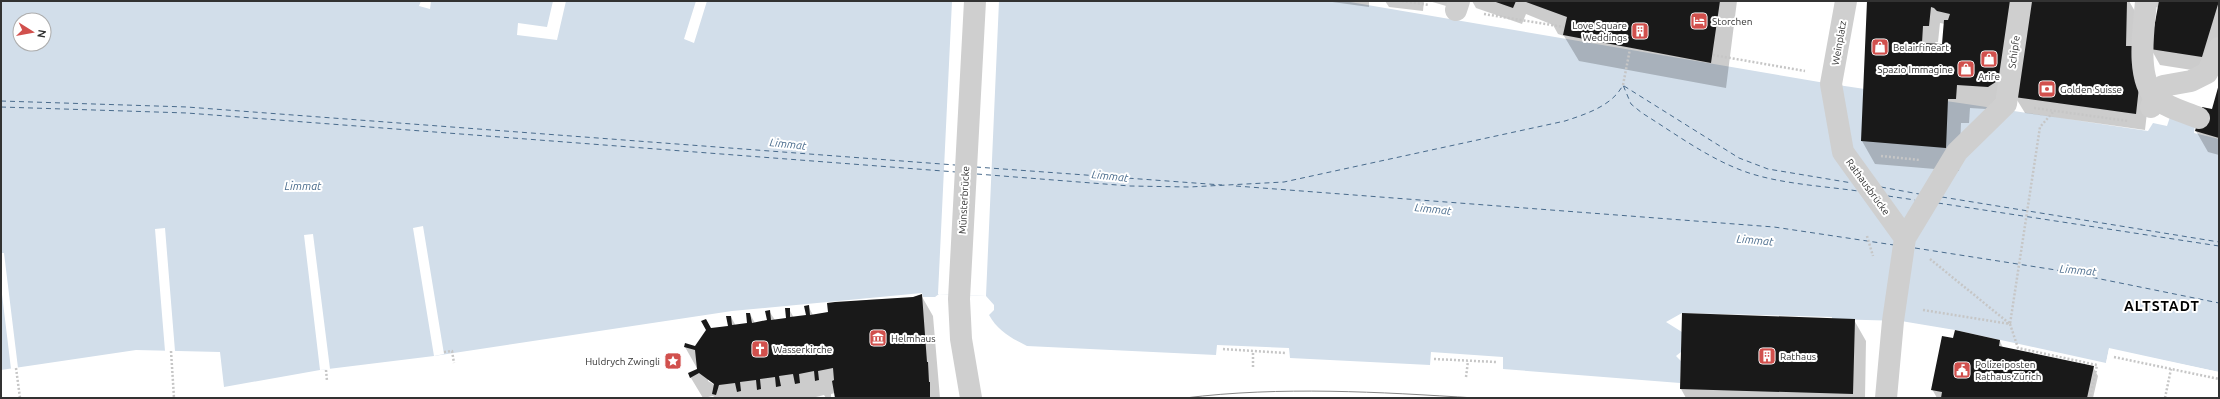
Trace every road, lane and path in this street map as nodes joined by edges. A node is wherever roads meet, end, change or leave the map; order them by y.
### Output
1 (974, 1) edge
2 (1846, 1) edge
3 (2021, 1) edge
4 (2146, 1) edge
5 (2219, 48) edge
6 (1630, 49) dead end
7 (1713, 55) dead end
8 (1832, 80) junction
9 (1623, 85) dead end
10 (2154, 102) junction
11 (2199, 118) dead end
12 (1843, 152) junction
13 (1950, 163) junction
14 (1906, 238) junction
15 (1893, 321) junction
16 (2010, 324) junction
17 (1223, 349) dead end
18 (171, 351) dead end
19 (1253, 351) junction
20 (444, 352) dead end
21 (1285, 353) dead end
22 (2114, 357) dead end
23 (1434, 359) dead end
24 (1468, 361) junction
25 (1496, 362) dead end
26 (454, 363) dead end
27 (1253, 367) dead end
28 (16, 368) dead end
29 (2171, 369) junction
30 (326, 370) dead end
31 (1466, 377) dead end
32 (2219, 379) edge
33 (327, 381) dead end
34 (20, 398) edge
35 (174, 398) edge
36 (971, 398) edge
37 (1886, 398) edge
38 (2090, 398) edge
39 (2166, 398) edge

1 - 36 street, Münsterbrücke
2 - 8 street, Weinplatz
3 - 13 street, Schipfe
4 - 10 street
5 - 10 street
6 - 9 path
7 - 8 path
8 - 12 street, Rathausbrücke
10 - 11 street
10 - 16 path
12 - 13 path
12 - 14 street, Rathausbrücke
13 - 14 street
14 - 15 street
14 - 16 path
15 - 16 path
15 - 37 street
16 - 38 path
17 - 19 path
18 - 35 path
19 - 21 path
19 - 27 path
20 - 26 path
22 - 29 path
23 - 24 path
24 - 25 path
24 - 31 path
28 - 34 path
29 - 32 path
29 - 39 path
30 - 33 path

